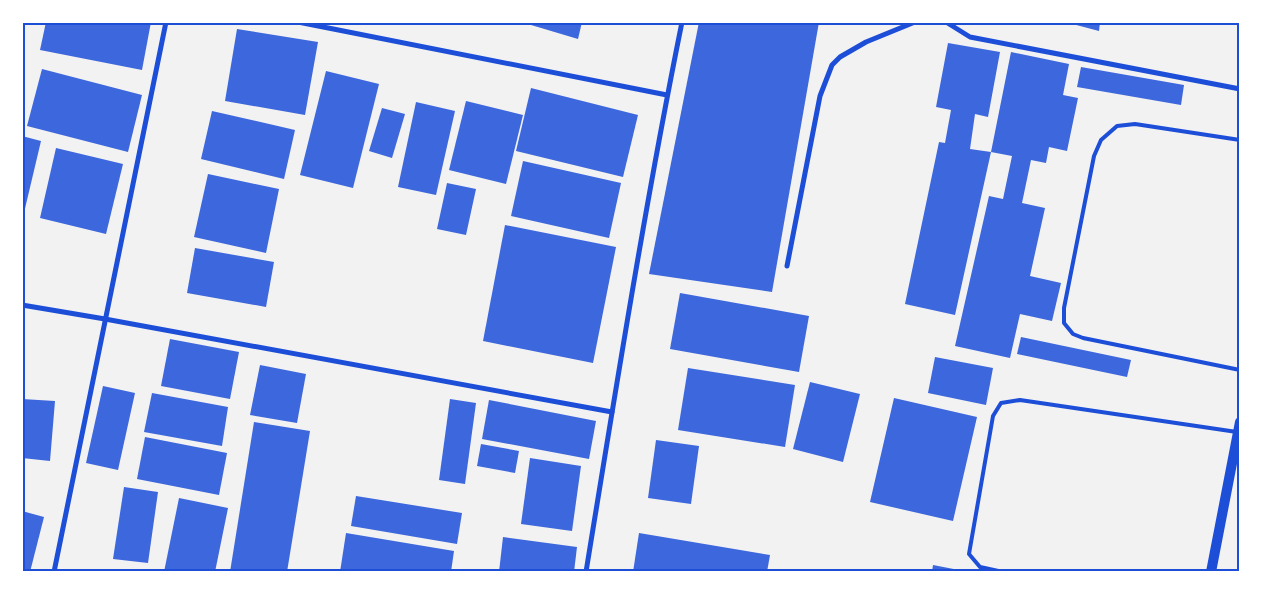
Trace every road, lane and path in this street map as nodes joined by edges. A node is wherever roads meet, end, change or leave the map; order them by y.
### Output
1 (166, 22) edge
2 (298, 22) edge
3 (682, 22) edge
4 (915, 22) edge
5 (946, 22) edge
6 (1240, 89) edge
7 (667, 95) junction
8 (1240, 140) edge
9 (787, 266) dead end
10 (22, 305) edge
11 (105, 319) junction
12 (1240, 370) edge
13 (612, 412) junction
14 (1240, 422) edge
15 (1237, 432) junction
16 (54, 572) edge
17 (586, 572) edge
18 (1003, 572) edge
19 (1211, 572) edge

1 - 11 street
2 - 7 street
3 - 7 street
4 - 9 street
5 - 6 street
7 - 13 street
8 - 12 lane
10 - 11 street
11 - 13 street
11 - 16 street
13 - 17 street
14 - 15 main road
15 - 18 lane
15 - 19 main road

